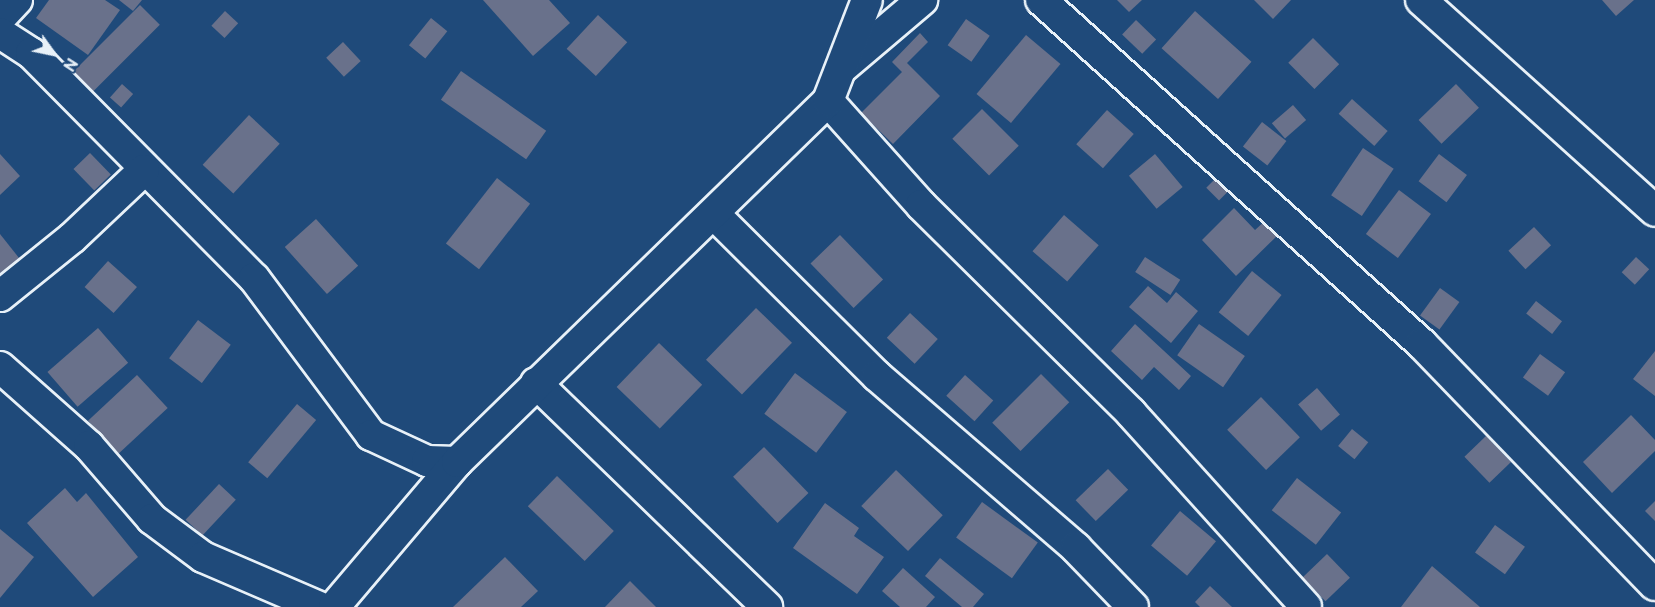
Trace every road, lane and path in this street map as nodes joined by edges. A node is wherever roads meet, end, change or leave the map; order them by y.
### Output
1 (17, 0) edge
2 (867, 0) edge
3 (922, 0) edge
4 (1041, 0) edge
5 (1421, 0) edge
6 (0, 18) edge
7 (0, 33) edge
8 (843, 68) junction
9 (828, 101) junction
10 (144, 170) junction
11 (1655, 212) edge
12 (714, 214) junction
13 (0, 296) edge
14 (0, 367) edge
15 (536, 383) junction
16 (457, 462) junction
17 (362, 579) junction
18 (1655, 585) edge
19 (319, 607) edge
20 (334, 607) edge
21 (370, 607) edge
22 (767, 607) edge
23 (1133, 607) edge
24 (1306, 607) edge

1 - 6 street
2 - 8 street
3 - 8 street
4 - 18 street
5 - 11 street
7 - 10 street
8 - 9 street
9 - 12 street
9 - 24 street
10 - 13 street
10 - 16 street
12 - 15 street
12 - 23 street
14 - 19 street
15 - 16 street
15 - 22 street
16 - 17 street
17 - 20 street
17 - 21 street

